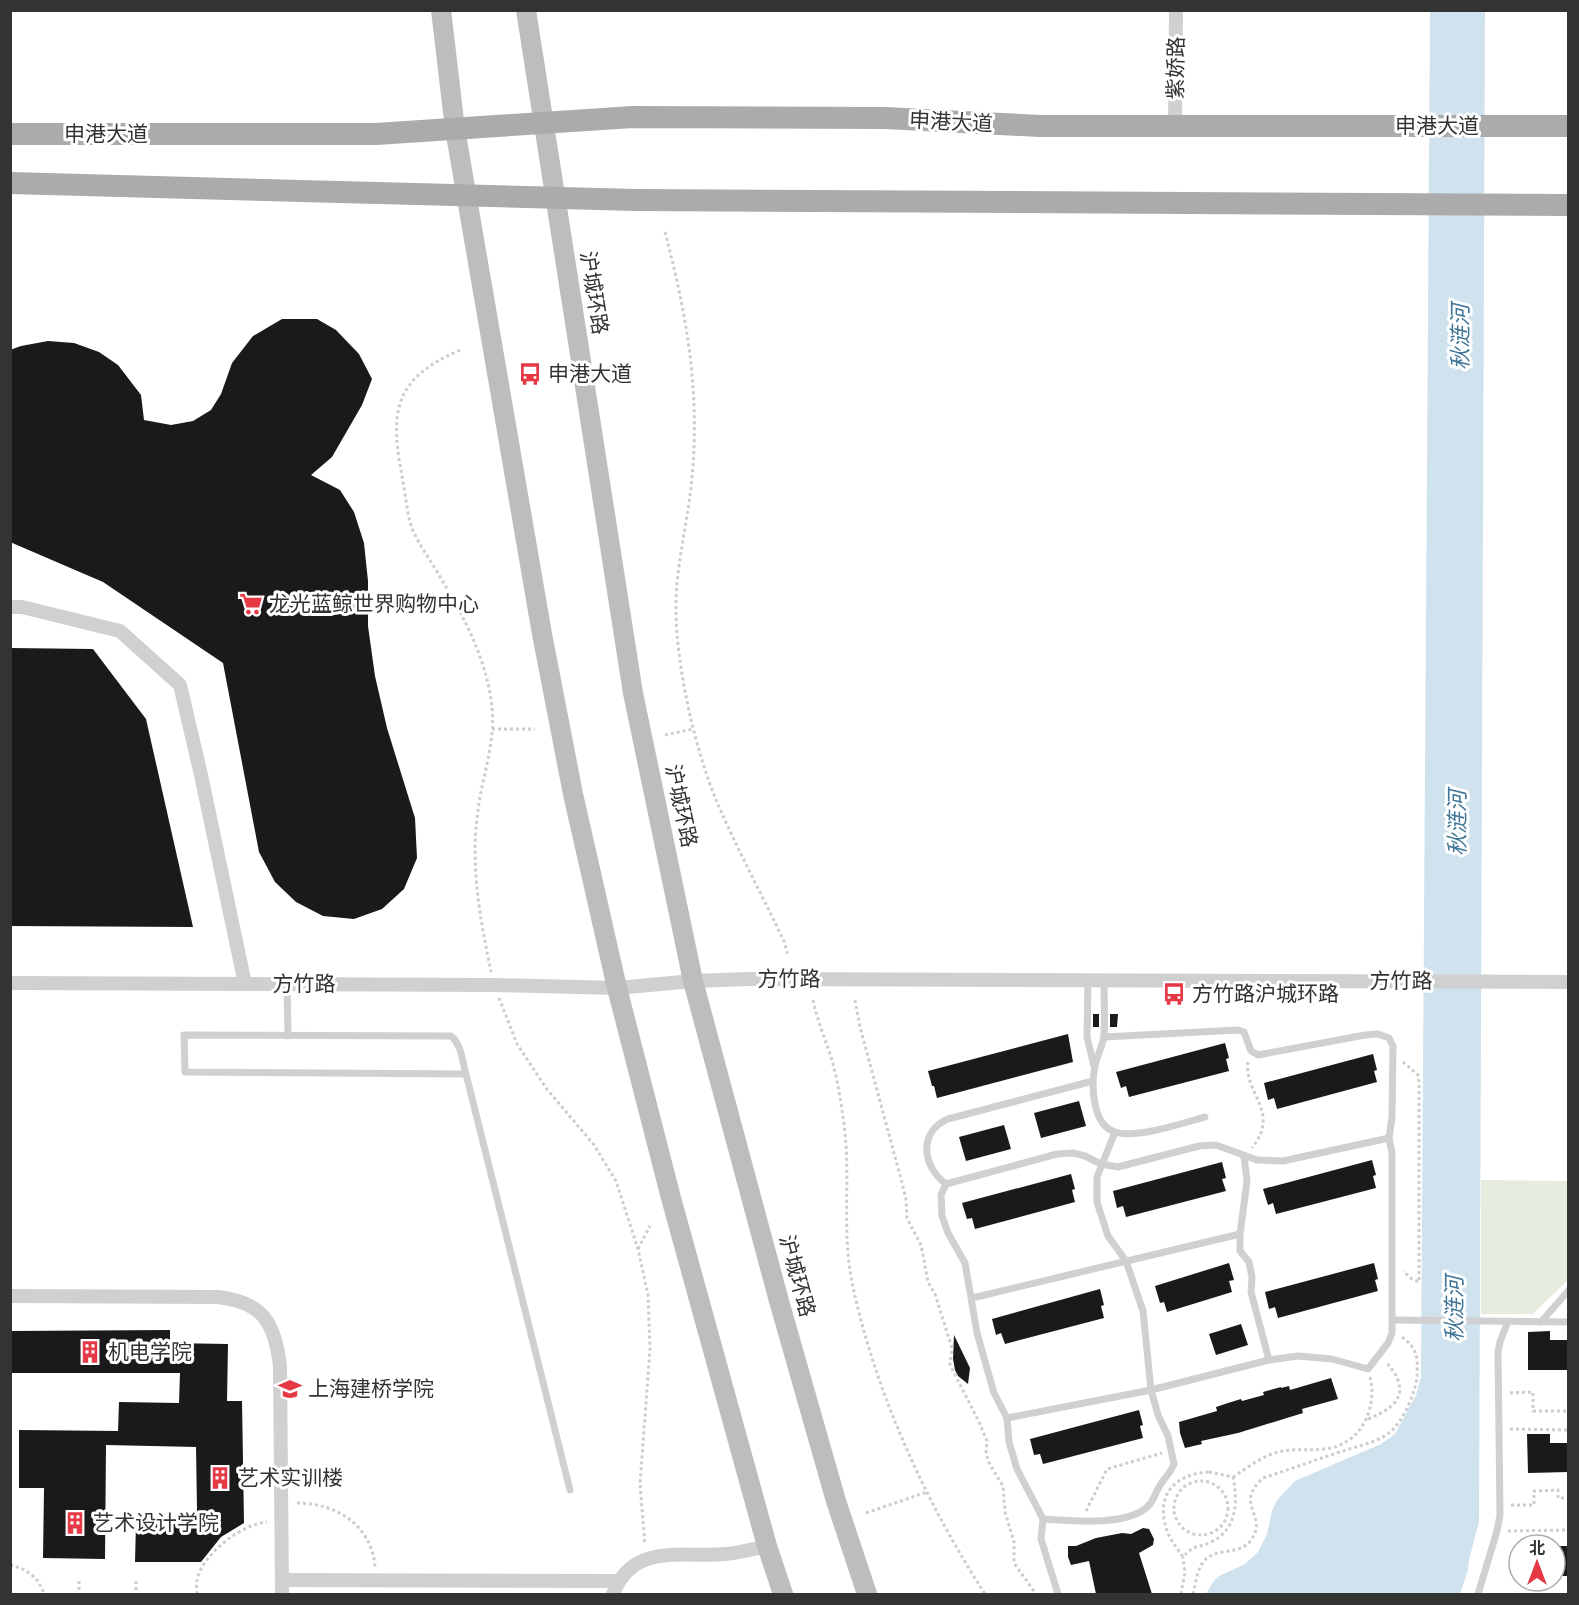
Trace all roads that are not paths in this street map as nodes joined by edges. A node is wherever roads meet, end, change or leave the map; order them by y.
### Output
1 (441, 10) edge
2 (526, 10) edge
3 (1176, 10) edge
4 (543, 123) junction
5 (1175, 126) junction
6 (1569, 126) edge
7 (454, 129) junction
8 (10, 134) edge
9 (10, 183) edge
10 (466, 195) junction
11 (554, 198) junction
12 (1569, 205) edge
13 (10, 607) edge
14 (1088, 980) junction
15 (1104, 980) junction
16 (693, 981) junction
17 (1569, 982) edge
18 (10, 983) edge
19 (244, 984) junction
20 (287, 984) junction
21 (617, 988) junction
22 (288, 1036) junction
23 (1104, 1037) junction
24 (1094, 1068) junction
25 (465, 1074) junction
26 (1094, 1081) junction
27 (1205, 1117) dead end
28 (1114, 1132) junction
29 (1389, 1138) junction
30 (1244, 1156) junction
31 (1101, 1164) junction
32 (946, 1184) junction
33 (1240, 1234) junction
34 (1126, 1261) junction
35 (1569, 1291) edge
36 (10, 1296) edge
37 (972, 1298) junction
38 (1394, 1320) junction
39 (1508, 1321) junction
40 (1541, 1322) junction
41 (1569, 1322) edge
42 (1269, 1360) junction
43 (1151, 1390) junction
44 (1007, 1418) junction
45 (570, 1490) dead end
46 (1043, 1520) junction
47 (767, 1546) junction
48 (282, 1580) junction
49 (616, 1588) edge
50 (282, 1594) edge
51 (783, 1594) edge
52 (867, 1594) edge
53 (1058, 1594) edge
54 (1478, 1594) edge

1 - 7 main road
2 - 4 main road, 沪城环路
3 - 5 street, 紫娇路
4 - 5 main road, 申港大道
4 - 7 main road, 申港大道
4 - 11 main road, 沪城环路
5 - 6 main road, 申港大道
7 - 8 main road, 申港大道
7 - 10 main road
9 - 10 main road
10 - 11 main road
10 - 21 main road
11 - 12 main road
11 - 16 main road, 沪城环路
13 - 19 street
14 - 15 street, 方竹路
14 - 16 street, 方竹路
14 - 24 lane
15 - 17 street, 方竹路
15 - 23 lane
16 - 21 street, 方竹路
16 - 52 main road, 沪城环路
18 - 19 street, 方竹路
19 - 20 street, 方竹路
20 - 21 street, 方竹路
20 - 22 lane
21 - 47 main road
22 - 25 lane
22 - 25 lane
23 - 24 lane
23 - 29 lane
24 - 26 lane
25 - 45 lane
26 - 28 lane
26 - 32 lane
27 - 28 lane
28 - 31 lane
29 - 30 lane
29 - 38 lane
30 - 31 lane
30 - 33 lane
31 - 32 lane
31 - 34 lane
32 - 37 lane
33 - 34 lane
33 - 42 lane
34 - 37 lane
34 - 43 lane
35 - 40 lane
36 - 48 street
37 - 44 lane
38 - 39 lane
38 - 42 lane
39 - 40 lane
39 - 54 lane
40 - 41 lane
42 - 43 lane
43 - 44 lane
43 - 46 lane
44 - 46 lane
46 - 53 lane
47 - 49 street
47 - 51 main road
48 - 49 street
48 - 50 street

